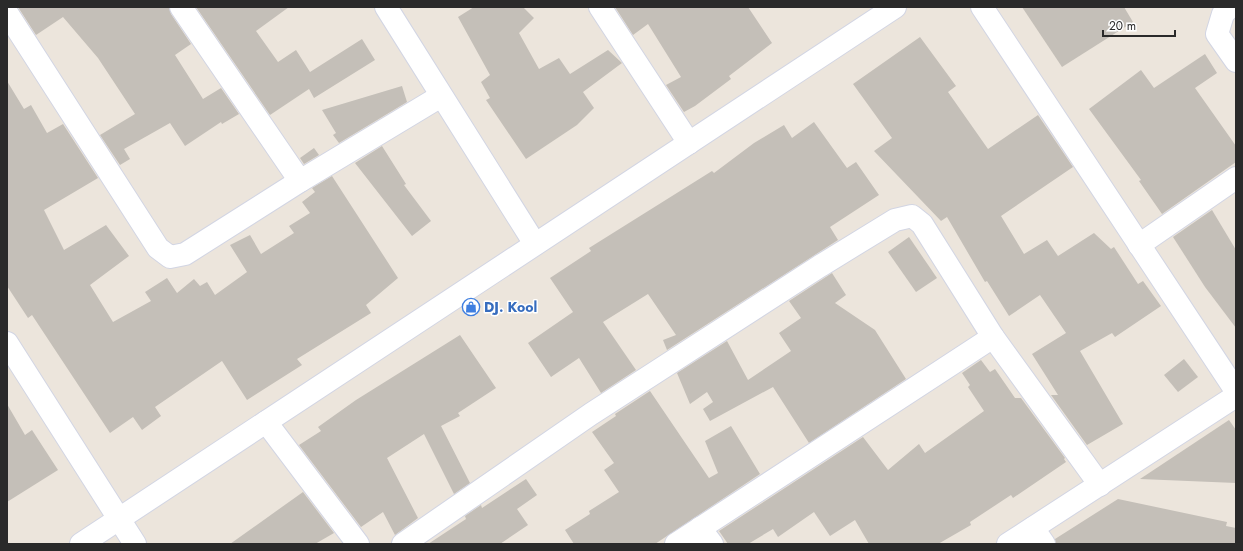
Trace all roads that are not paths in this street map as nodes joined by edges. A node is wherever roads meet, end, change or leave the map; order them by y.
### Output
1 (181, 7) edge
2 (386, 7) edge
3 (600, 7) edge
4 (895, 7) edge
5 (982, 7) edge
6 (1230, 7) edge
7 (7, 13) edge
8 (1236, 61) edge
9 (441, 96) junction
10 (689, 143) junction
11 (1236, 178) edge
12 (300, 181) junction
13 (535, 244) junction
14 (1140, 245) junction
15 (993, 337) junction
16 (7, 343) edge
17 (1236, 391) edge
18 (1236, 396) edge
19 (266, 422) junction
20 (1100, 485) junction
21 (119, 519) junction
22 (706, 536) edge
23 (1038, 536) edge
24 (81, 544) edge
25 (135, 544) edge
26 (358, 544) edge
27 (403, 544) edge
28 (676, 544) edge
29 (1008, 544) edge

1 - 12 street
2 - 9 street
3 - 10 street
4 - 10 street
5 - 14 street
6 - 8 street
7 - 12 street
9 - 12 street
9 - 13 street
10 - 13 street
11 - 14 street
13 - 19 street
14 - 17 street
15 - 20 street
15 - 22 street
15 - 27 street
16 - 21 street
18 - 20 street
19 - 21 street
19 - 26 street
20 - 23 street
21 - 24 street
21 - 25 street
22 - 28 street
23 - 29 street

